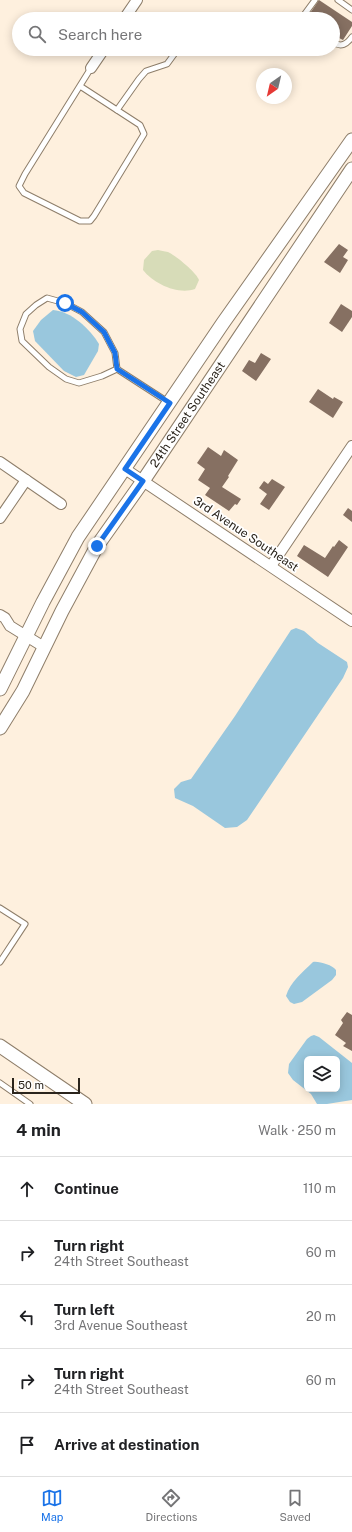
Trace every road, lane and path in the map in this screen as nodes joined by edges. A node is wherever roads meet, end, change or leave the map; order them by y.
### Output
1 (137, 0) edge
2 (315, 0) edge
3 (338, 0) edge
4 (352, 10) edge
5 (129, 12) edge
6 (306, 12) edge
7 (352, 37) edge
8 (340, 45) edge
9 (99, 56) edge
10 (173, 56) edge
11 (91, 68) joint
12 (80, 86) junction
13 (117, 110) junction
14 (352, 140) edge
15 (352, 170) edge
16 (117, 369) junction
17 (170, 403) junction
18 (352, 446) edge
19 (0, 462) edge
20 (125, 469) junction
21 (26, 480) junction
22 (143, 481) junction
23 (62, 504) dead end
24 (0, 518) edge
25 (271, 566) junction
26 (0, 614) edge
27 (352, 621) edge
28 (5, 627) edge
29 (26, 636) junction
30 (44, 647) junction
31 (0, 689) edge
32 (0, 728) edge
33 (0, 908) edge
34 (0, 962) edge
35 (0, 1046) edge
36 (0, 1083) edge
37 (30, 1104) edge
38 (86, 1104) edge

1 - 5 street
2 - 6 lane
3 - 4 lane
7 - 8 lane
9 - 11 street
10 - 13 lane
11 - 12 lane
12 - 13 lane
12 - 13 lane
14 - 17 street, 24th Street Southeast
15 - 22 street, 24th Street Southeast
16 - 16 lane
16 - 17 lane
17 - 20 street, 24th Street Southeast
18 - 25 street
19 - 21 street
20 - 22 street, 3rd Avenue Southeast
20 - 29 street, 24th Street Southeast
21 - 23 street
21 - 24 street
22 - 25 street, 3rd Avenue Southeast
22 - 30 street, 24th Street Southeast
25 - 27 street, 3rd Avenue Southeast
26 - 28 street
28 - 29 street
29 - 30 street
29 - 31 street, 24th Street Southeast
30 - 32 street, 24th Street Southeast
33 - 34 lane
35 - 38 street
36 - 37 lane

